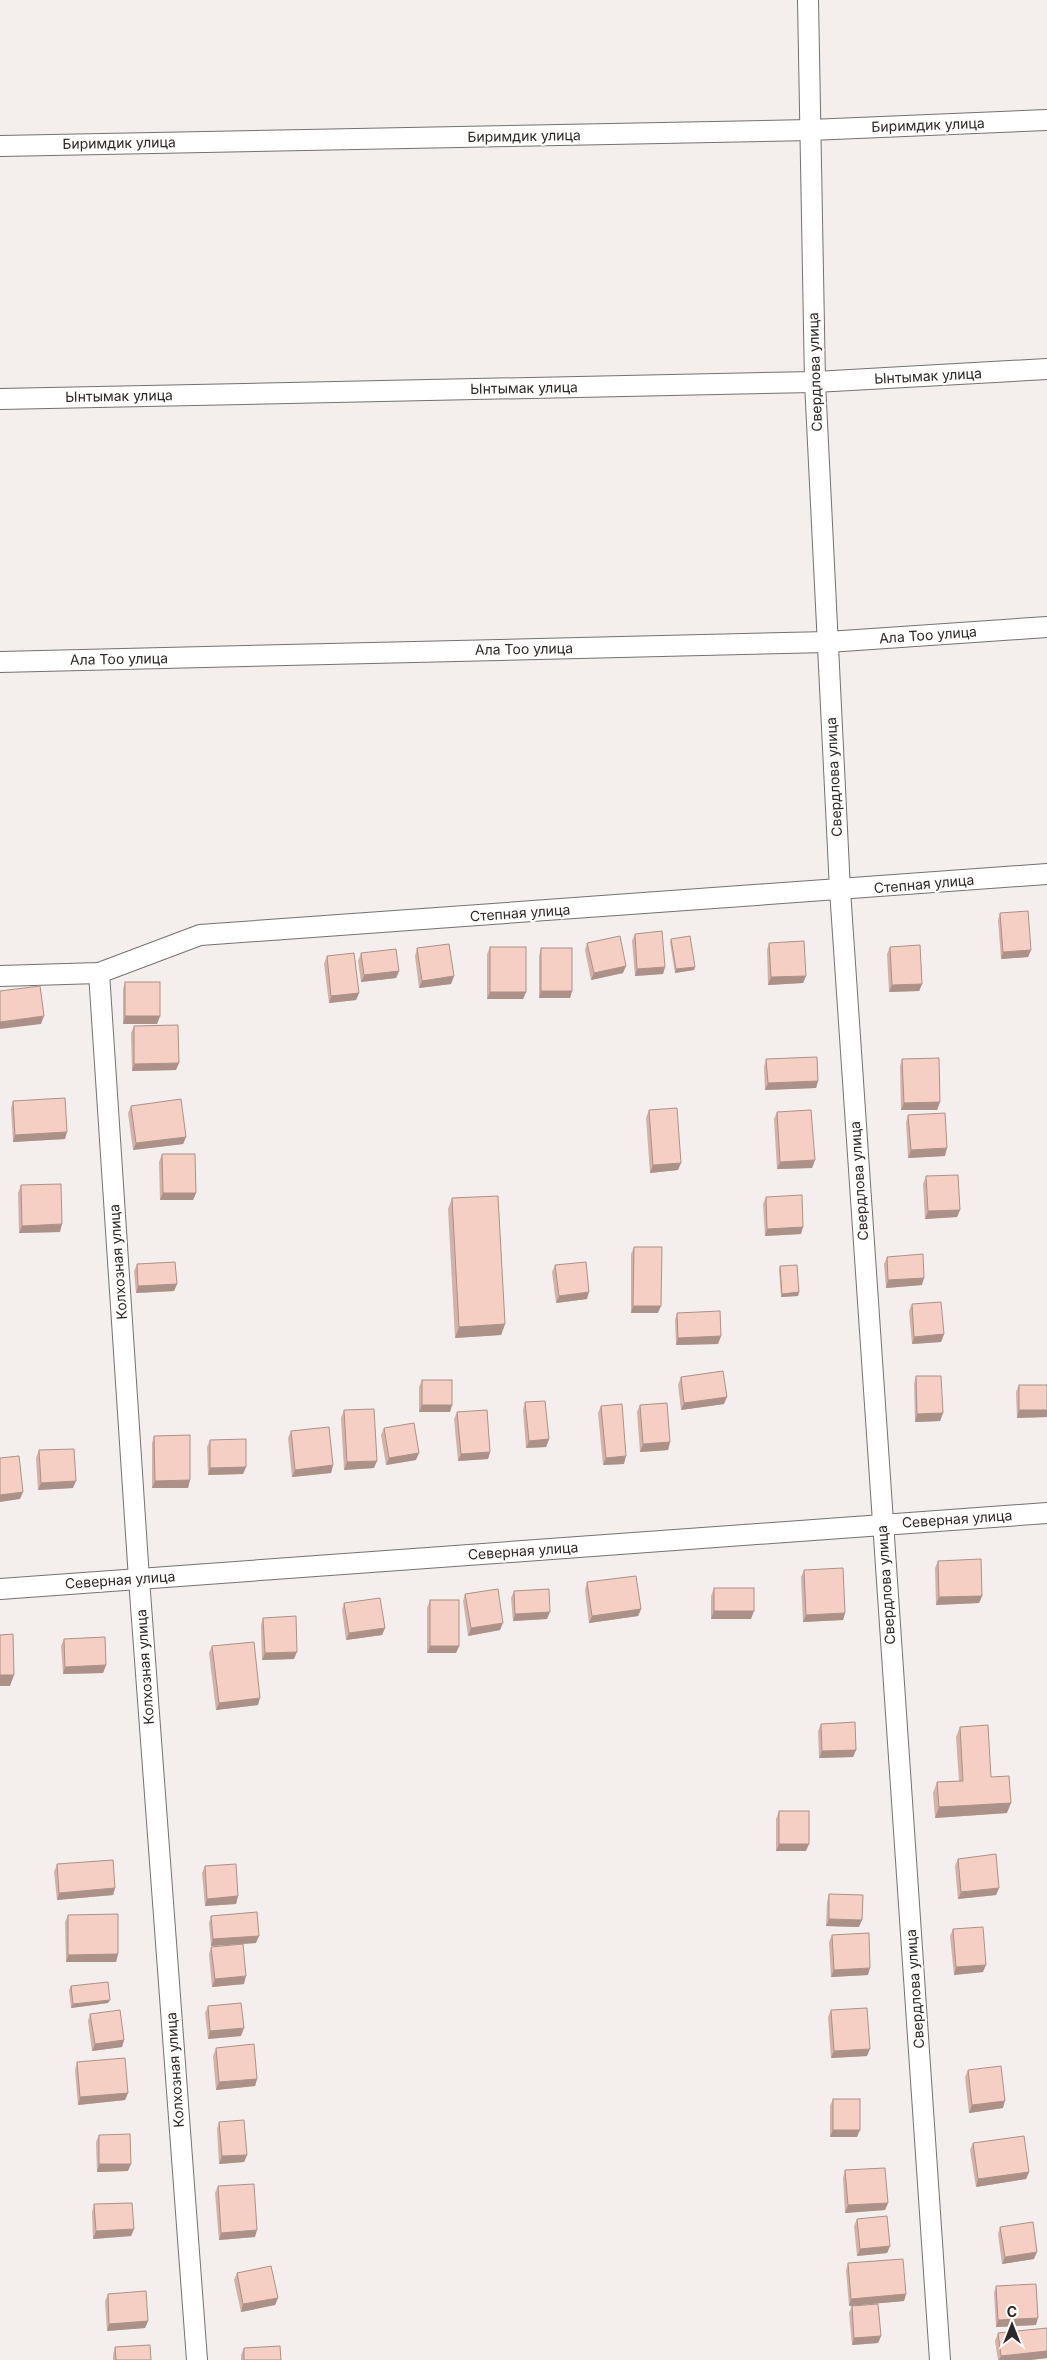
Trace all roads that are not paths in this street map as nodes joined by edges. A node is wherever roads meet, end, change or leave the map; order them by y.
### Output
1 (808, 0) edge
2 (1047, 120) edge
3 (810, 130) junction
4 (0, 146) edge
5 (1047, 369) edge
6 (815, 382) junction
7 (0, 399) edge
8 (1047, 627) edge
9 (828, 642) junction
10 (0, 662) edge
11 (1047, 874) edge
12 (840, 890) junction
13 (99, 973) junction
14 (0, 976) edge
15 (1047, 1513) edge
16 (882, 1525) junction
17 (139, 1579) junction
18 (0, 1589) edge
19 (196, 2360) edge
20 (940, 2360) edge

1 - 3 street, Свердлова улица
2 - 3 street, Биримдик улица
3 - 4 street, Биримдик улица
3 - 6 street, Свердлова улица
5 - 6 street, Ынтымак улица
6 - 7 street, Ынтымак улица
6 - 9 street, Свердлова улица
8 - 9 street, Ала Тоо улица
9 - 10 street, Ала Тоо улица
9 - 12 street, Свердлова улица
11 - 12 street, Степная улица
12 - 13 street, Степная улица
12 - 16 street, Свердлова улица
13 - 14 street, Степная улица
13 - 17 street, Колхозная улица
15 - 16 street, Северная улица
16 - 17 street, Северная улица
16 - 20 street, Свердлова улица
17 - 18 street, Северная улица
17 - 19 street, Колхозная улица

